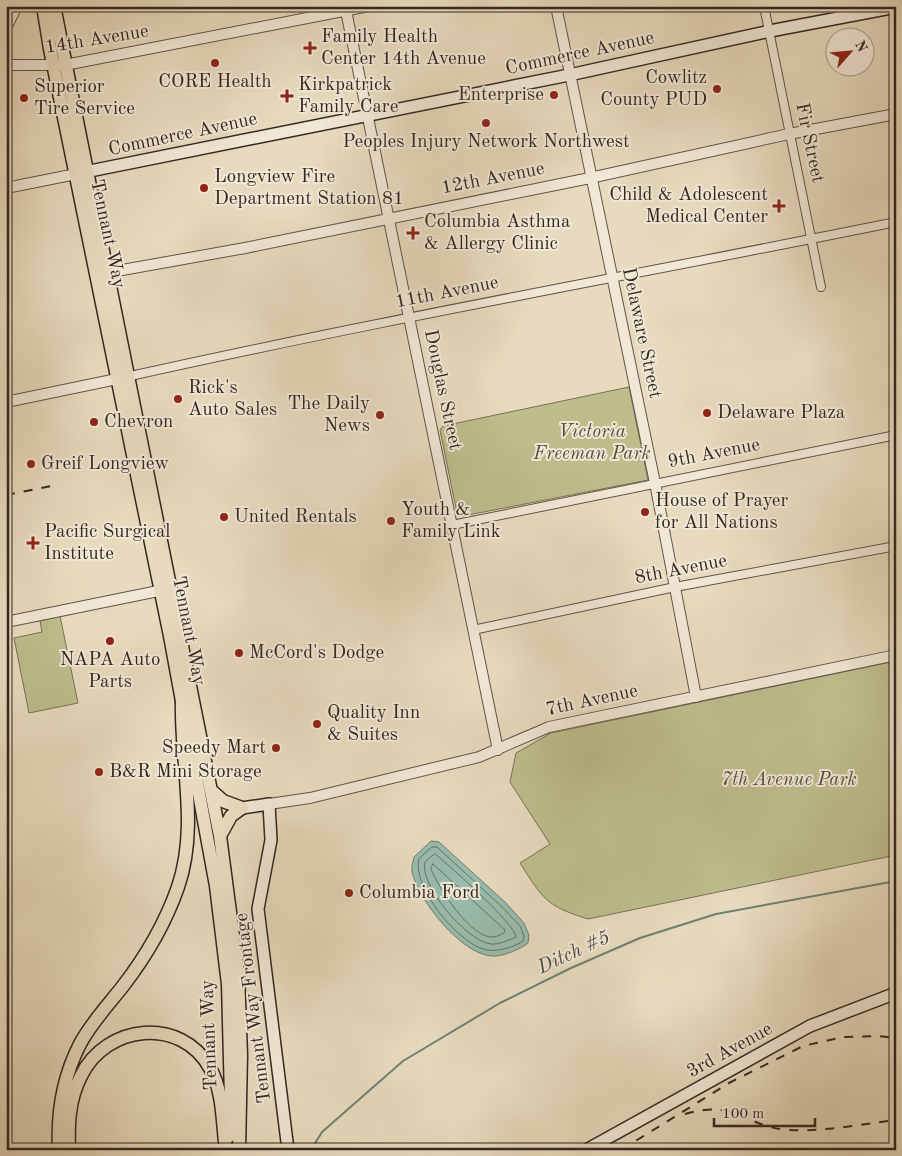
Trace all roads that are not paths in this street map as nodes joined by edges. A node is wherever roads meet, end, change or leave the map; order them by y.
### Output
1 (17, 6) edge
2 (43, 6) edge
3 (54, 6) edge
4 (369, 6) edge
5 (556, 6) edge
6 (764, 6) edge
7 (896, 7) edge
8 (346, 9) edge
9 (6, 28) edge
10 (770, 30) junction
11 (6, 65) edge
12 (59, 66) junction
13 (569, 74) junction
14 (896, 114) edge
15 (367, 115) junction
16 (789, 134) junction
17 (81, 173) junction
18 (590, 178) junction
19 (6, 188) edge
20 (388, 217) junction
21 (896, 222) edge
22 (812, 239) junction
23 (102, 274) junction
24 (612, 279) junction
25 (821, 287) dead end
26 (409, 318) junction
27 (123, 378) junction
28 (6, 402) edge
29 (896, 435) edge
30 (655, 483) junction
31 (452, 526) junction
32 (896, 546) edge
33 (675, 588) junction
34 (166, 589) junction
35 (6, 622) edge
36 (473, 630) junction
37 (896, 655) edge
38 (696, 697) junction
39 (182, 699) junction
40 (498, 750) junction
41 (213, 792) junction
42 (269, 804) junction
43 (242, 808) junction
44 (220, 836) junction
45 (896, 993) edge
46 (59, 1150) edge
47 (69, 1150) edge
48 (226, 1150) edge
49 (239, 1150) edge
50 (288, 1150) edge
51 (586, 1150) edge

1 - 9 street
2 - 12 main road, Tennant Way
3 - 12 main road, Tennant Way
4 - 8 street, 14th Avenue
5 - 13 street, Delaware Street
6 - 10 street, Fir Street
7 - 10 main road, Commerce Avenue
8 - 12 street, 14th Avenue
8 - 15 street, Douglas Street
10 - 13 main road, Commerce Avenue
10 - 16 street, Fir Street
11 - 12 street, 14th Avenue
12 - 17 main road, Tennant Way
13 - 15 main road, Commerce Avenue
13 - 18 street, Delaware Street
14 - 16 street, 12th Avenue
15 - 17 main road, Commerce Avenue
15 - 20 street, Douglas Street
16 - 18 street, 12th Avenue
16 - 22 street, Fir Street
17 - 19 street, Commerce Avenue
17 - 23 main road, Tennant Way
18 - 20 street, 12th Avenue
18 - 24 street, Delaware Street
20 - 23 street, 12th Avenue
20 - 26 street, Douglas Street
21 - 22 street, 11th Avenue
22 - 24 street, 11th Avenue
22 - 25 street, Fir Street
23 - 27 main road, Tennant Way
24 - 26 street, 11th Avenue
24 - 30 street, Delaware Street
26 - 27 street, 11th Avenue
26 - 31 street, Douglas Street
27 - 28 street, 11th Avenue
27 - 34 main road, Tennant Way
29 - 30 street, 9th Avenue
30 - 31 street, 9th Avenue
30 - 33 street, Delaware Street
31 - 36 street, Douglas Street
32 - 33 street, 8th Avenue
33 - 36 street, 8th Avenue
33 - 38 street, Delaware Street
34 - 35 street
34 - 39 main road, Tennant Way
34 - 41 main road, Tennant Way
36 - 40 street, Douglas Street
37 - 38 street, 7th Avenue
38 - 40 street, 7th Avenue
39 - 46 main road
39 - 48 main road, Tennant Way
40 - 42 street, 7th Avenue
41 - 43 main road
41 - 44 main road, Tennant Way
42 - 43 main road, 7th Avenue
42 - 50 main road, Tennant Way Frontage
43 - 44 main road
44 - 49 main road, Tennant Way
45 - 51 main road, 3rd Avenue
47 - 48 main road

